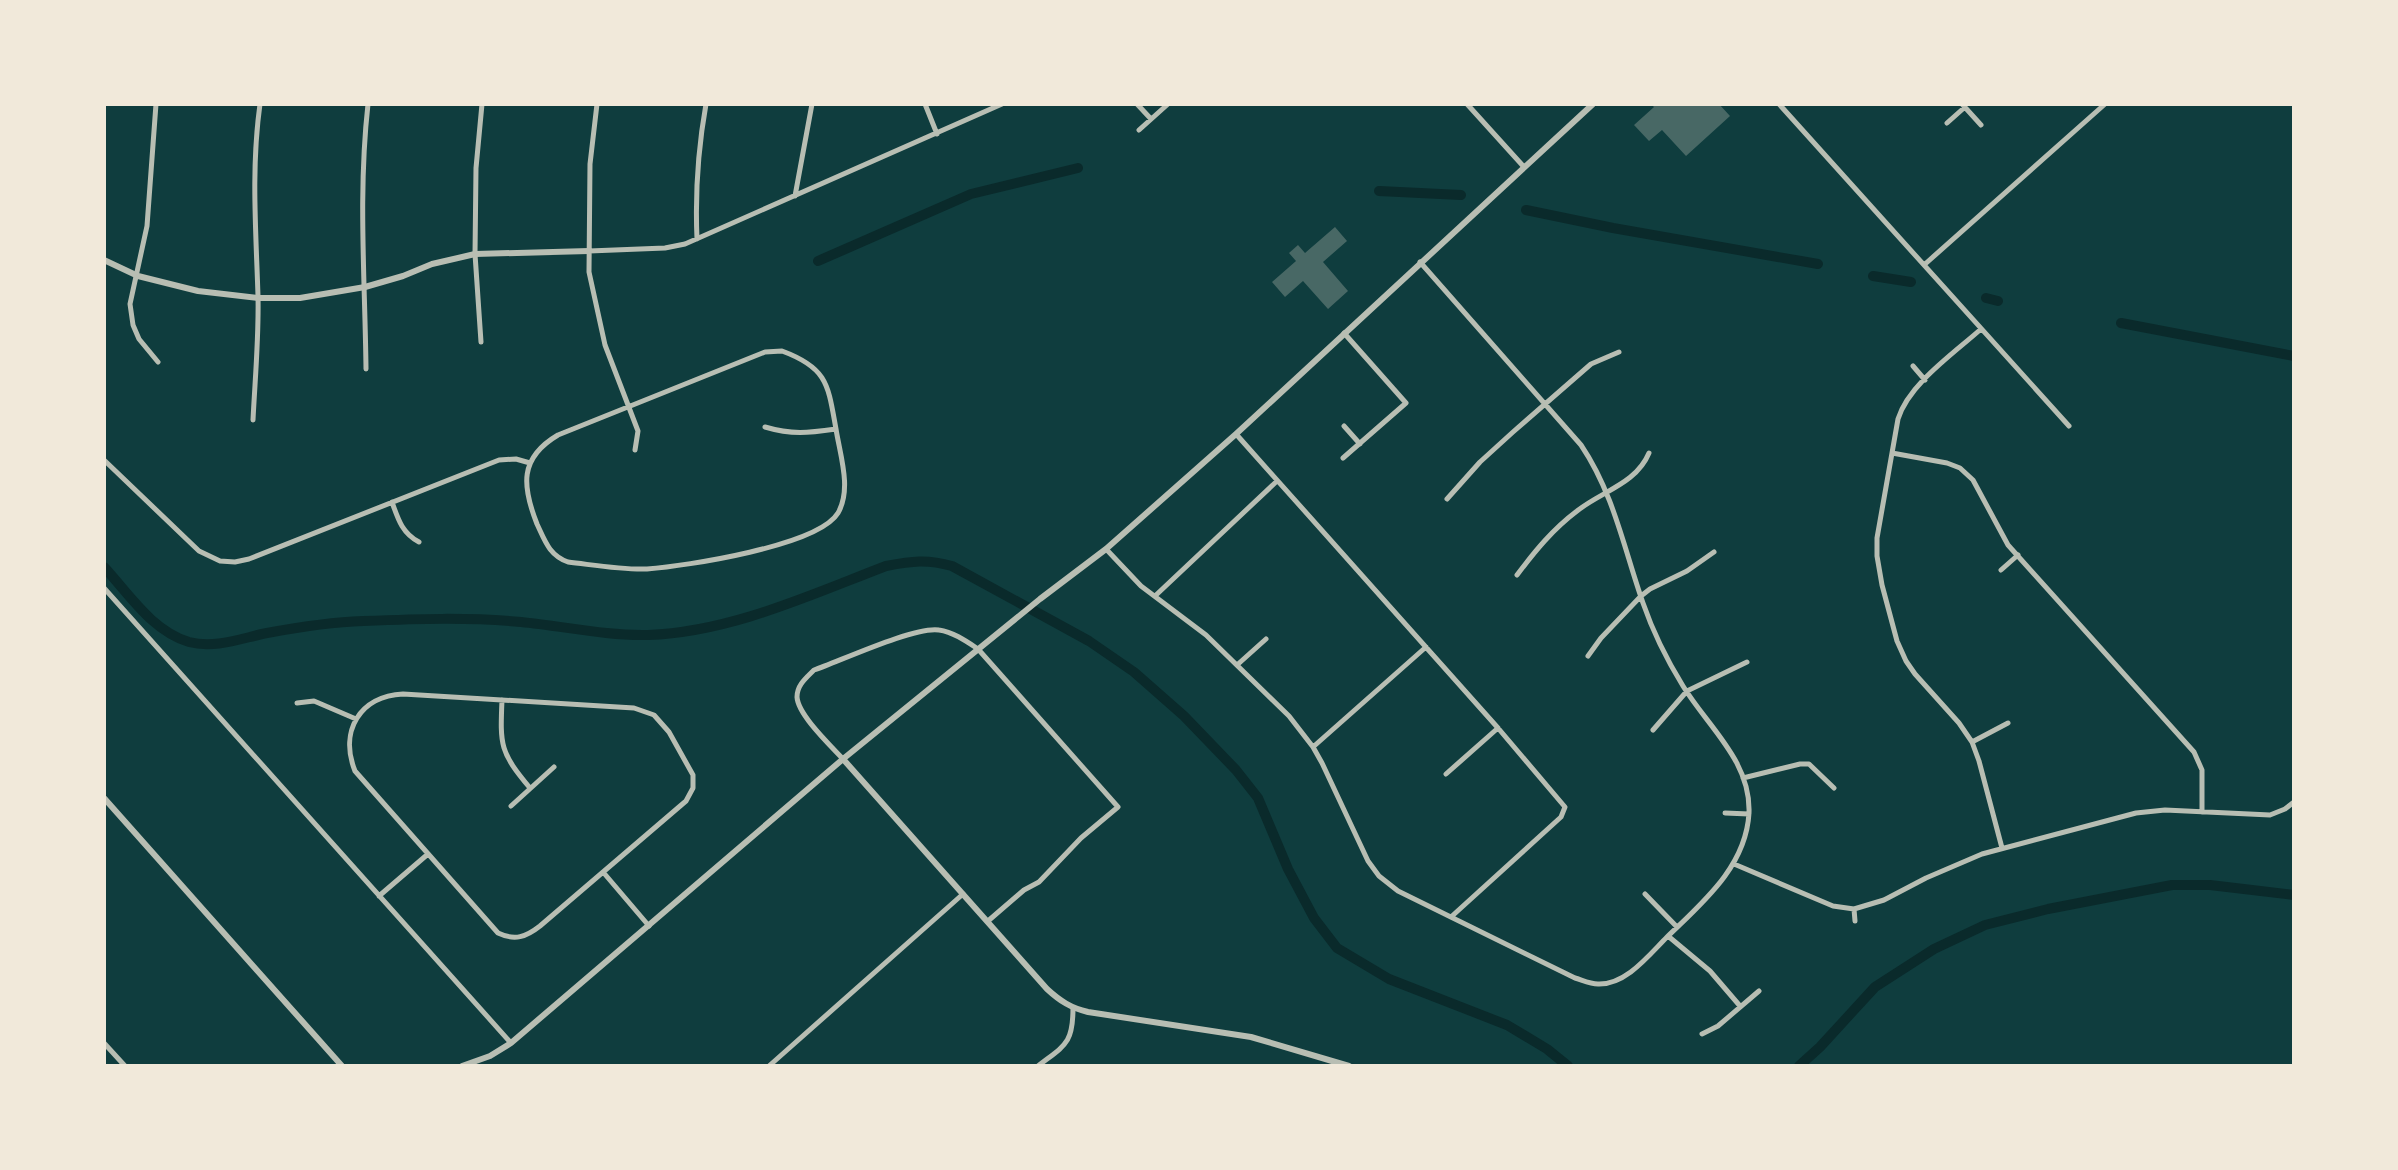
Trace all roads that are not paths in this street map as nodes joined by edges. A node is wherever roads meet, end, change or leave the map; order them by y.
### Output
1 (156, 104) edge
2 (260, 104) edge
3 (368, 104) edge
4 (482, 104) edge
5 (597, 104) edge
6 (706, 104) edge
7 (812, 104) edge
8 (925, 104) edge
9 (1002, 104) edge
10 (1137, 104) edge
11 (1168, 104) edge
12 (1467, 104) edge
13 (1593, 104) edge
14 (1779, 104) edge
15 (2105, 104) edge
16 (1964, 106) edge
17 (1151, 119) junction
18 (1947, 123) dead end
19 (1981, 125) dead end
20 (1139, 130) dead end
21 (937, 134) junction
22 (1524, 167) junction
23 (795, 196) junction
24 (697, 239) junction
25 (589, 251) junction
26 (475, 254) junction
27 (104, 260) edge
28 (1420, 262) junction
29 (1924, 265) junction
30 (138, 276) junction
31 (365, 287) junction
32 (258, 298) junction
33 (1981, 329) junction
34 (1344, 333) junction
35 (481, 342) dead end
36 (1619, 352) dead end
37 (158, 362) dead end
38 (1913, 366) dead end
39 (366, 369) dead end
40 (1925, 380) junction
41 (1546, 405) junction
42 (629, 406) junction
43 (253, 420) dead end
44 (1344, 426) dead end
45 (2069, 426) dead end
46 (765, 427) dead end
47 (836, 429) junction
48 (1236, 434) junction
49 (1360, 444) junction
50 (635, 450) dead end
51 (1649, 453) dead end
52 (1892, 453) junction
53 (1343, 458) dead end
54 (104, 460) edge
55 (530, 463) junction
56 (1277, 481) junction
57 (1607, 492) junction
58 (1447, 499) dead end
59 (392, 502) junction
60 (419, 542) dead end
61 (1106, 549) junction
62 (1714, 552) dead end
63 (2018, 555) junction
64 (2001, 570) dead end
65 (1517, 575) dead end
66 (104, 588) edge
67 (1155, 596) junction
68 (1641, 596) junction
69 (1266, 639) dead end
70 (1426, 647) junction
71 (978, 649) junction
72 (1588, 656) dead end
73 (1747, 662) dead end
74 (1237, 665) junction
75 (1687, 691) junction
76 (502, 700) junction
77 (297, 703) dead end
78 (356, 719) junction
79 (2008, 723) dead end
80 (1498, 728) junction
81 (1653, 730) dead end
82 (1972, 742) junction
83 (1313, 747) junction
84 (843, 759) junction
85 (554, 767) dead end
86 (1446, 774) dead end
87 (1743, 778) junction
88 (530, 788) junction
89 (1834, 788) dead end
90 (104, 798) edge
91 (2294, 802) edge
92 (511, 806) dead end
93 (2202, 812) junction
94 (1725, 813) dead end
95 (1749, 814) junction
96 (2002, 848) junction
97 (428, 854) junction
98 (1734, 864) junction
99 (603, 872) junction
100 (963, 894) junction
101 (1645, 894) dead end
102 (379, 896) junction
103 (1854, 909) junction
104 (1451, 917) junction
105 (988, 921) junction
106 (1855, 921) dead end
107 (649, 927) junction
108 (1677, 927) junction
109 (1668, 936) junction
110 (1759, 991) dead end
111 (1740, 1006) junction
112 (1073, 1008) junction
113 (1702, 1034) dead end
114 (104, 1043) edge
115 (511, 1043) junction
116 (125, 1066) edge
117 (342, 1066) edge
118 (462, 1066) edge
119 (769, 1066) edge
120 (1038, 1066) edge
121 (1349, 1066) edge

1 - 30 street
2 - 32 street
3 - 31 street
4 - 26 street
5 - 25 street
6 - 24 street
7 - 23 street
8 - 21 street
9 - 21 street
10 - 17 street
11 - 17 street
12 - 22 street
13 - 22 street
14 - 29 street
15 - 29 street
16 - 18 street
16 - 19 street
17 - 20 street
21 - 23 street
22 - 28 street
23 - 24 street
24 - 25 street
25 - 26 street
25 - 42 street
26 - 31 street
26 - 35 street
27 - 30 street
28 - 34 street
28 - 41 street
29 - 33 street
30 - 32 street
30 - 37 street
31 - 32 street
31 - 39 street
32 - 43 street
33 - 40 street
33 - 45 street
34 - 48 street
34 - 49 street
36 - 41 street
38 - 40 street
40 - 52 street
41 - 57 street
41 - 58 street
42 - 47 street
42 - 50 street
42 - 55 street
44 - 49 street
46 - 47 street
47 - 55 street
48 - 56 street
48 - 61 street
49 - 53 street
51 - 57 street
52 - 63 street
52 - 82 street
54 - 59 street
55 - 59 street
56 - 67 street
56 - 70 street
57 - 65 street
57 - 68 street
59 - 60 street
61 - 67 street
61 - 71 street
62 - 68 street
63 - 64 street
63 - 93 street
66 - 102 street
67 - 74 street
68 - 72 street
68 - 75 street
69 - 74 street
70 - 80 street
70 - 83 street
71 - 84 street
71 - 84 street
71 - 105 street
73 - 75 street
74 - 83 street
75 - 81 street
75 - 87 street
76 - 78 street
76 - 88 street
76 - 99 street
77 - 78 street
78 - 97 street
79 - 82 street
80 - 86 street
80 - 104 street
82 - 96 street
83 - 104 street
84 - 100 street
84 - 107 street
85 - 88 street
87 - 89 street
87 - 95 street
88 - 92 street
90 - 117 street
91 - 93 street
93 - 96 street
94 - 95 street
95 - 98 street
96 - 103 street
97 - 99 street
97 - 102 street
98 - 103 street
98 - 108 street
99 - 107 street
100 - 105 street
100 - 119 street
101 - 108 street
102 - 115 street
103 - 106 street
104 - 109 street
105 - 112 street
107 - 115 street
108 - 109 street
109 - 111 street
110 - 111 street
111 - 113 street
112 - 120 street
112 - 121 street
114 - 116 street
115 - 118 street

